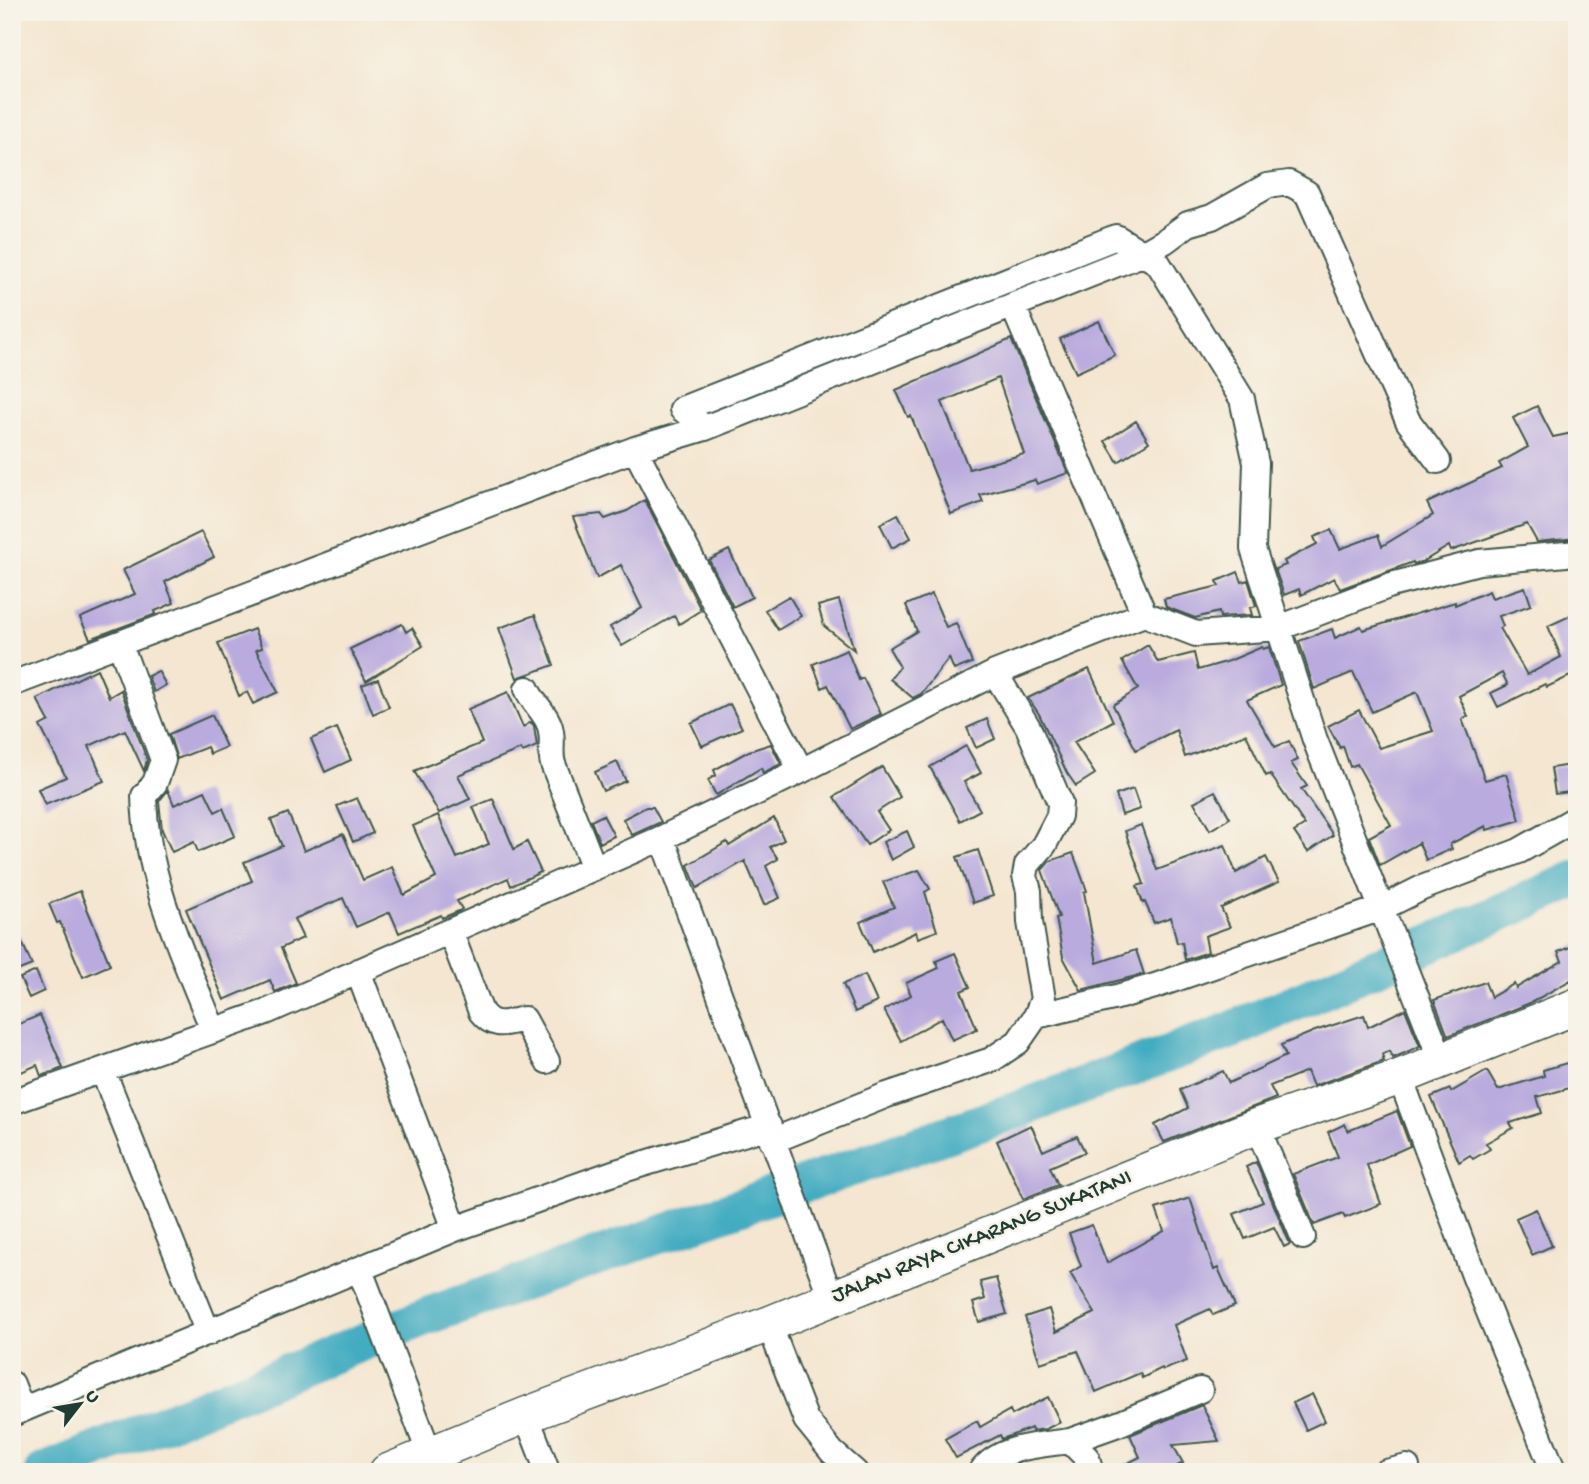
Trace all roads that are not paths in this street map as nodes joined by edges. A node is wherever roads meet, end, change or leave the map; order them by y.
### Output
1 (1142, 254) junction
2 (1013, 306) junction
3 (705, 428) junction
4 (635, 449) junction
5 (1438, 461) dead end
6 (1577, 553) edge
7 (1144, 614) junction
8 (1279, 628) junction
9 (120, 644) junction
10 (995, 673) junction
11 (12, 684) edge
12 (527, 689) dead end
13 (801, 771) junction
14 (1577, 818) edge
15 (662, 838) junction
16 (594, 868) junction
17 (1383, 912) junction
18 (450, 931) junction
19 (358, 971) junction
20 (1577, 1006) edge
21 (1036, 1016) junction
22 (214, 1030) junction
23 (547, 1061) dead end
24 (1442, 1062) junction
25 (103, 1071) junction
26 (1400, 1077) junction
27 (12, 1102) edge
28 (1256, 1126) junction
29 (772, 1140) junction
30 (455, 1228) junction
31 (1303, 1237) dead end
32 (362, 1277) junction
33 (831, 1298) junction
34 (769, 1324) junction
35 (208, 1333) junction
36 (12, 1384) edge
37 (1200, 1390) dead end
38 (17, 1412) edge
39 (526, 1415) junction
40 (1070, 1441) junction
41 (430, 1455) junction
42 (387, 1472) edge
43 (548, 1472) edge
44 (855, 1472) edge
45 (981, 1472) edge
46 (1091, 1472) edge
47 (1554, 1472) edge

1 - 2 street
1 - 3 street
1 - 5 street
1 - 8 street
2 - 3 street
2 - 7 street
3 - 4 street
4 - 9 street
4 - 13 street
6 - 8 street
7 - 8 street
7 - 10 street
8 - 17 street
9 - 11 street
9 - 22 street
10 - 13 street
10 - 21 street
12 - 16 street
13 - 15 street
14 - 17 street
15 - 16 street
15 - 29 street
16 - 18 street
17 - 21 street
17 - 24 street
18 - 19 street
18 - 23 street
19 - 22 street
19 - 30 street
20 - 24 main road, JALAN RAYA CIKARANG SUKATANI
21 - 29 street
22 - 25 street
24 - 26 main road, JALAN RAYA CIKARANG SUKATANI
25 - 27 street
25 - 35 street
26 - 28 main road, JALAN RAYA CIKARANG SUKATANI
26 - 47 street
28 - 31 street
28 - 33 main road, JALAN RAYA CIKARANG SUKATANI
29 - 30 street
29 - 33 street
30 - 32 street
32 - 35 street
32 - 41 street
33 - 34 main road, JALAN RAYA CIKARANG SUKATANI
34 - 39 main road, JALAN RAYA CIKARANG SUKATANI
34 - 44 street
35 - 38 street
36 - 38 street
37 - 40 street
39 - 41 main road, JALAN RAYA CIKARANG SUKATANI
39 - 43 street
40 - 45 street
40 - 46 street
41 - 42 main road, JALAN RAYA CIKARANG SUKATANI

